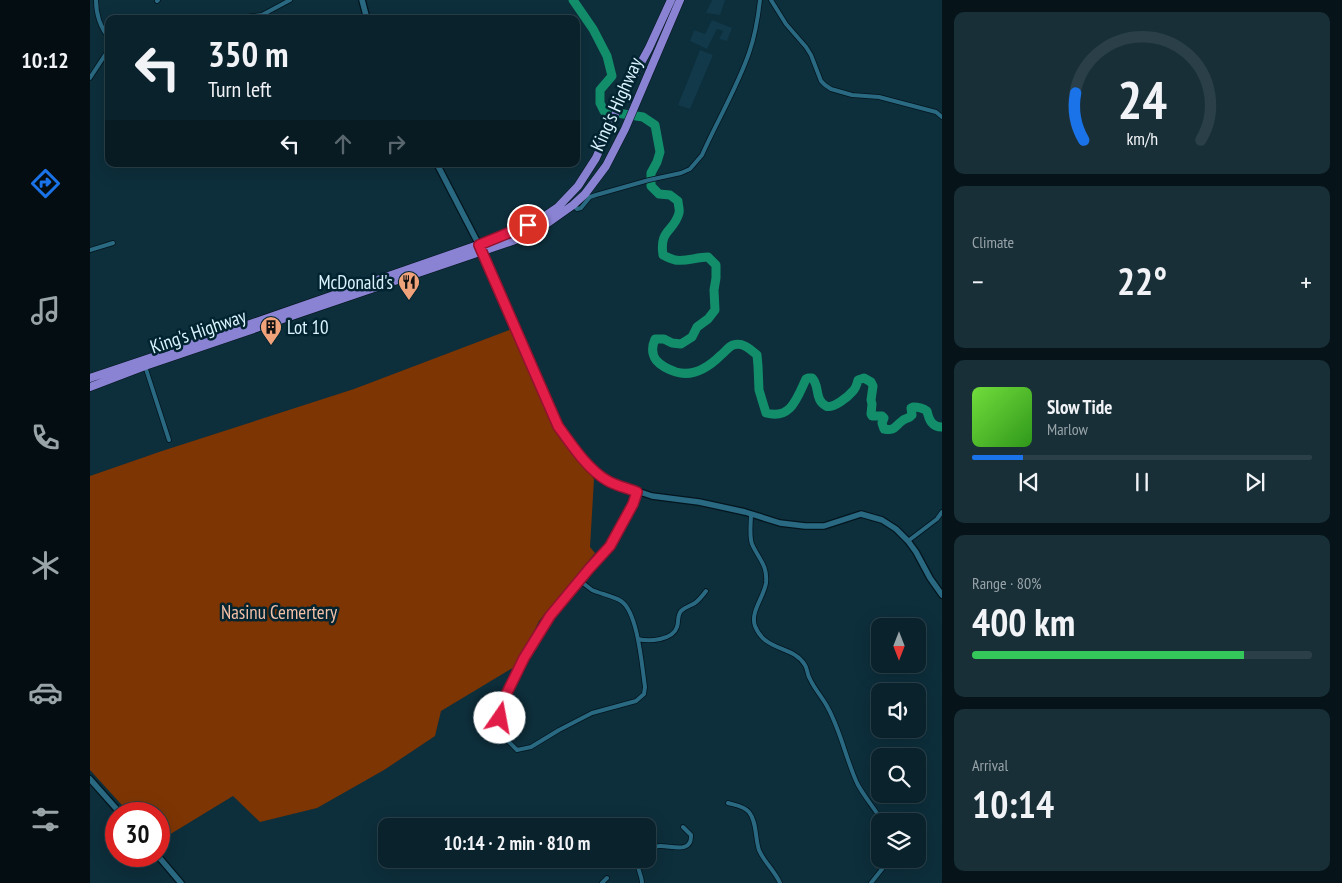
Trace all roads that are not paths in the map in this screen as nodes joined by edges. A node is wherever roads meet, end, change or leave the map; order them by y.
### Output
1 (96, 0) edge
2 (290, 0) edge
3 (362, 0) edge
4 (671, 0) edge
5 (680, 0) edge
6 (760, 0) edge
7 (771, 0) edge
8 (262, 15) edge
9 (366, 15) edge
10 (105, 32) edge
11 (105, 55) edge
12 (90, 78) edge
13 (942, 117) edge
14 (439, 167) edge
15 (574, 205) junction
16 (113, 243) dead end
17 (480, 248) junction
18 (90, 250) edge
19 (145, 366) junction
20 (90, 378) edge
21 (90, 387) edge
22 (169, 440) dead end
23 (637, 492) junction
24 (942, 512) edge
25 (751, 514) junction
26 (908, 541) junction
27 (579, 580) junction
28 (706, 591) dead end
29 (942, 595) edge
30 (638, 639) junction
31 (90, 779) edge
32 (110, 802) edge
33 (728, 804) dead end
34 (877, 813) edge
35 (683, 827) dead end
36 (656, 846) edge
37 (167, 867) edge
38 (639, 868) edge
39 (883, 868) edge
40 (607, 878) dead end
41 (181, 883) edge
42 (602, 883) edge
43 (642, 883) edge
44 (780, 883) edge
45 (871, 883) edge

1 - 10 street
2 - 8 street
3 - 9 street
4 - 17 highway, King's Highway
5 - 15 highway, King's Highway
6 - 15 street
7 - 13 street
11 - 12 street
14 - 17 street
15 - 17 highway, King's Highway
16 - 18 street
17 - 19 highway, King's Highway
17 - 20 highway, King's Highway
17 - 23 street
19 - 21 highway, King's Highway
19 - 22 street
23 - 25 street
23 - 27 street
24 - 26 street
25 - 26 street
25 - 34 street
26 - 29 street
27 - 30 street
27 - 30 street
28 - 30 street
31 - 32 street
33 - 44 street
35 - 36 street
37 - 41 street
38 - 43 street
39 - 45 street
40 - 42 street

